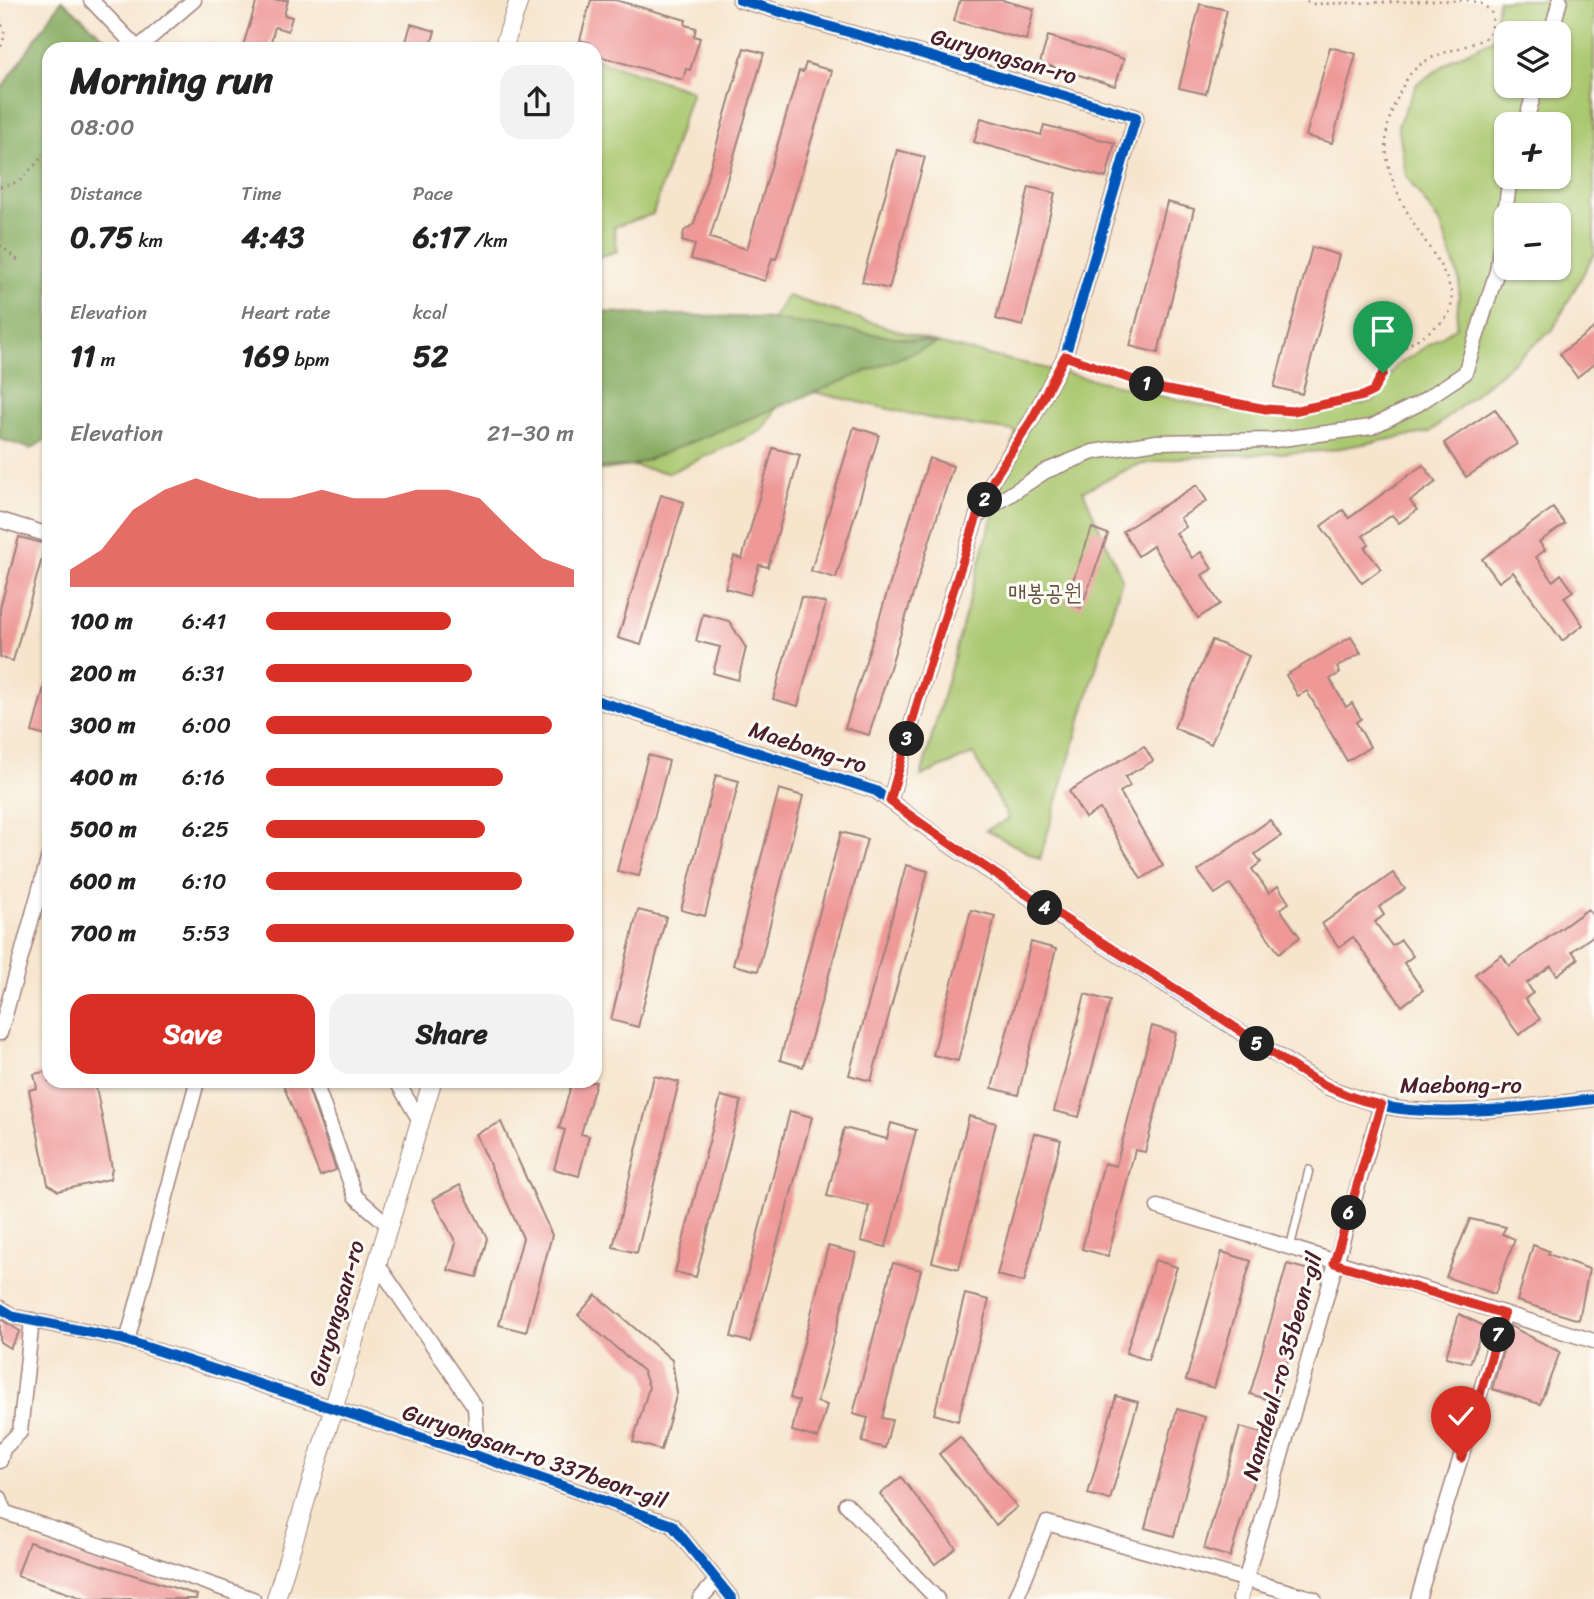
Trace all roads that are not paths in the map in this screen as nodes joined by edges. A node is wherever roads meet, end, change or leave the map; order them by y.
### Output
1 (91, 0) edge
2 (194, 0) edge
3 (519, 0) edge
4 (740, 0) edge
5 (1560, 0) edge
6 (1554, 21) edge
7 (132, 42) edge
8 (145, 42) edge
9 (505, 42) edge
10 (1508, 189) edge
11 (977, 516) junction
12 (0, 520) edge
13 (42, 533) edge
14 (602, 702) edge
15 (890, 801) junction
16 (42, 881) edge
17 (0, 1033) edge
18 (195, 1088) edge
19 (317, 1088) edge
20 (401, 1088) edge
21 (430, 1088) edge
22 (1594, 1099) edge
23 (1381, 1105) junction
24 (419, 1119) junction
25 (1309, 1170) dead end
26 (1158, 1207) dead end
27 (387, 1224) junction
28 (1289, 1249) junction
29 (376, 1262) junction
30 (1334, 1263) junction
31 (0, 1308) edge
32 (1504, 1314) junction
33 (32, 1320) junction
34 (127, 1340) junction
35 (1594, 1341) edge
36 (333, 1410) junction
37 (478, 1456) junction
38 (0, 1461) edge
39 (0, 1498) edge
40 (846, 1504) dead end
41 (1, 1505) edge
42 (716, 1581) junction
43 (1246, 1581) junction
44 (279, 1598) edge
45 (253, 1599) edge
46 (700, 1599) edge
47 (732, 1599) edge
48 (937, 1599) edge
49 (1016, 1599) edge
50 (1240, 1599) edge
51 (1314, 1599) edge
52 (1418, 1599) edge

1 - 7 street
2 - 8 street
3 - 9 street
4 - 11 street, Guryongsan-ro
5 - 6 street
10 - 11 street
11 - 15 street
12 - 13 street
14 - 15 street, Maebong-ro
15 - 23 street, Maebong-ro
16 - 17 street
18 - 34 street
19 - 27 street
20 - 24 street
21 - 24 street, Guryongsan-ro
22 - 23 street, Maebong-ro
23 - 30 street, Namdeul-ro 35beon-gil
24 - 27 street, Guryongsan-ro
25 - 28 lane
26 - 28 street
27 - 29 street, Guryongsan-ro
28 - 30 street
29 - 36 street, Guryongsan-ro
29 - 37 street
30 - 32 street
30 - 43 street, Namdeul-ro 35beon-gil
31 - 33 street, Guryongsan-ro 337beon-gil
32 - 35 street
32 - 52 street
33 - 34 street, Guryongsan-ro 337beon-gil
33 - 38 street
34 - 36 street, Guryongsan-ro 337beon-gil
36 - 37 street, Guryongsan-ro 337beon-gil
36 - 44 street, Guryongsan-ro
37 - 42 street, Guryongsan-ro 337beon-gil
39 - 41 street
40 - 48 street
41 - 45 street
42 - 46 street
42 - 47 street, Guryongsan-ro 337beon-gil
43 - 49 street
43 - 50 street, Namdeul-ro 35beon-gil
43 - 51 street

